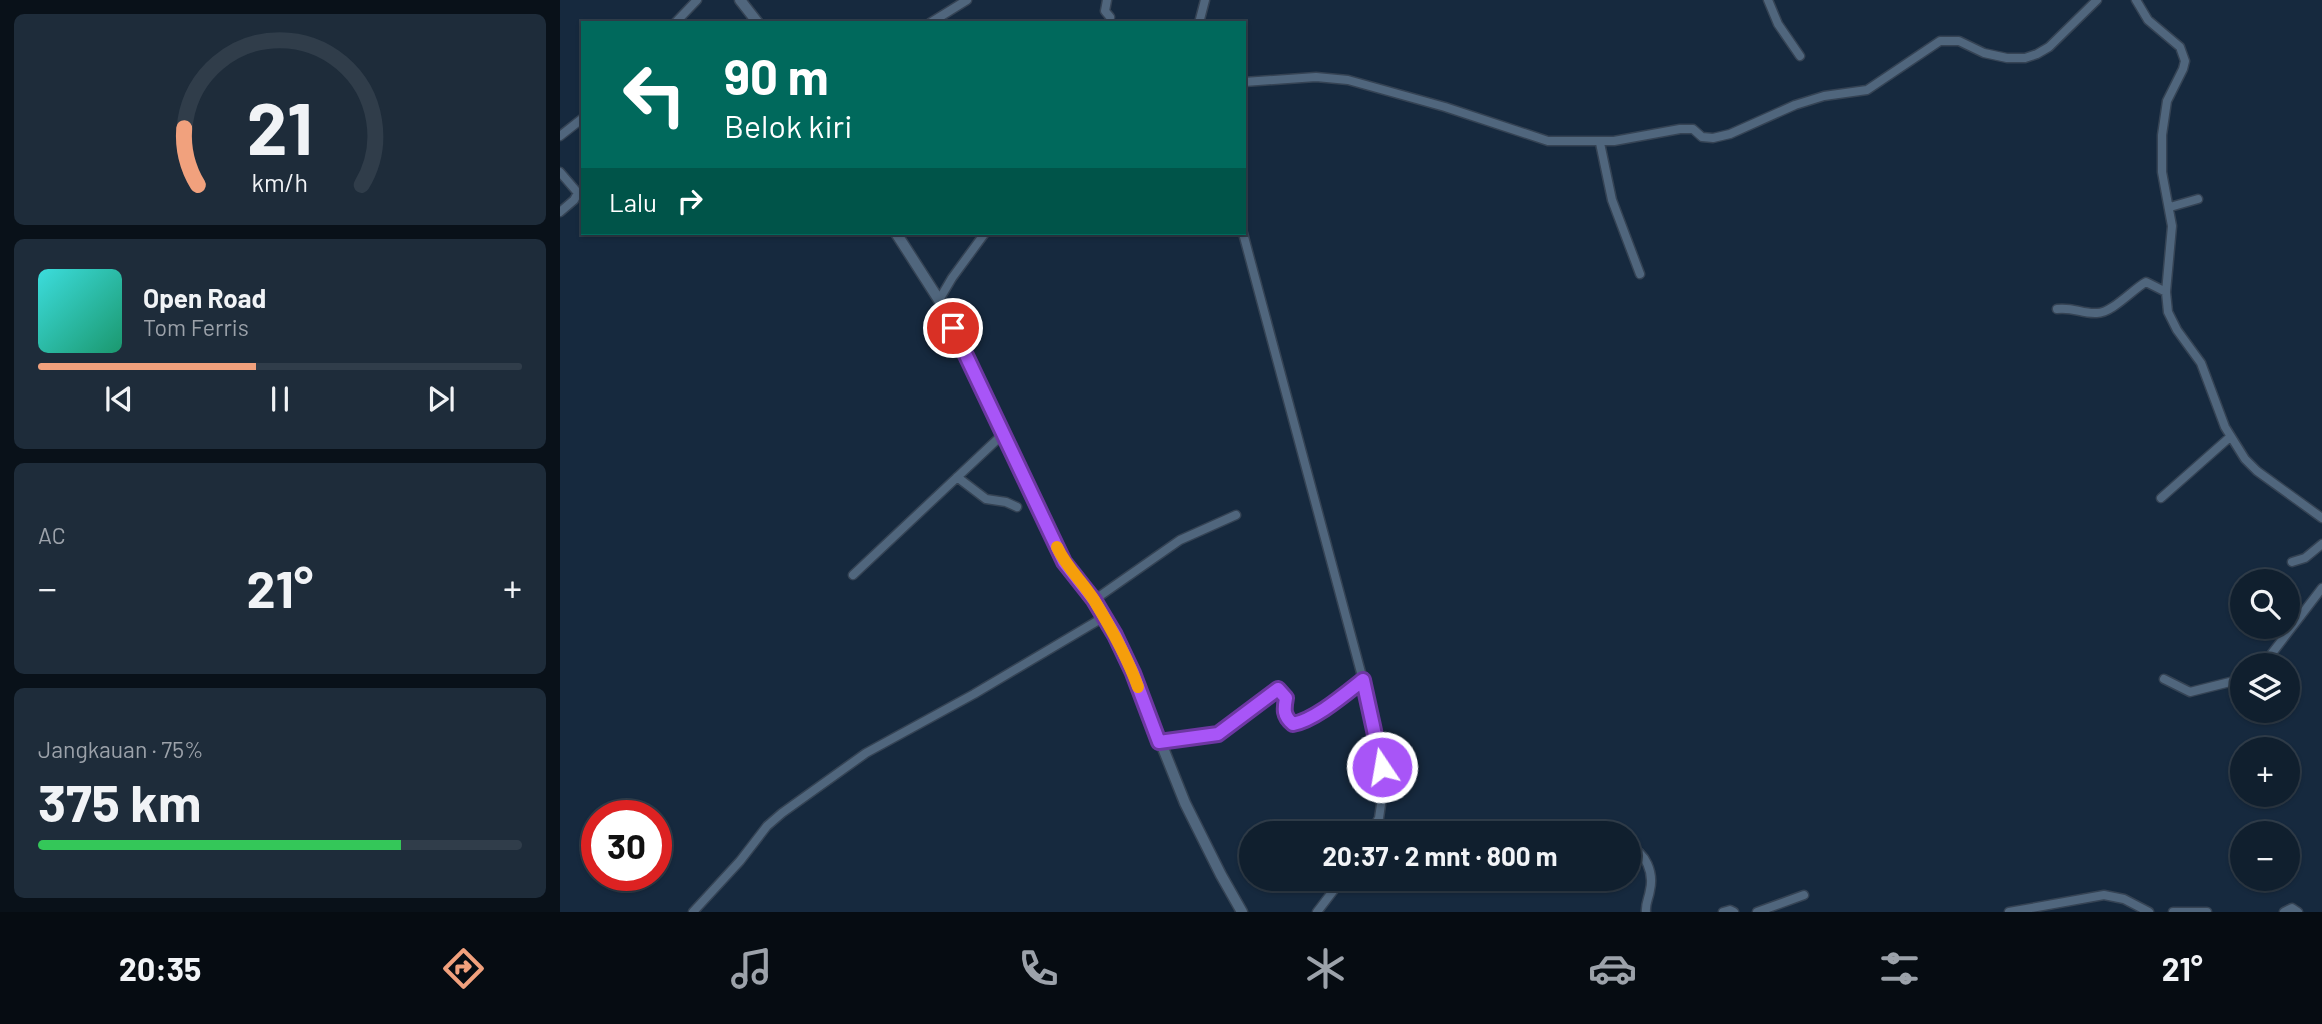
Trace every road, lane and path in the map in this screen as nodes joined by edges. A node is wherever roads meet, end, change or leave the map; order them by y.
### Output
1 (697, 0) edge
2 (740, 0) edge
3 (967, 0) edge
4 (1107, 0) edge
5 (1205, 0) edge
6 (1768, 0) edge
7 (2097, 0) edge
8 (2136, 0) edge
9 (1110, 17) dead end
10 (677, 21) edge
11 (756, 21) edge
12 (933, 21) edge
13 (1200, 21) edge
14 (1800, 56) dead end
15 (1246, 82) edge
16 (581, 120) edge
17 (560, 136) edge
18 (1600, 143) junction
19 (560, 172) edge
20 (2198, 199) dead end
21 (2170, 207) junction
22 (560, 212) edge
23 (897, 235) edge
24 (984, 235) edge
25 (1244, 235) edge
26 (1640, 274) dead end
27 (2166, 292) junction
28 (939, 300) junction
29 (2057, 309) dead end
30 (1002, 435) junction
31 (2230, 437) junction
32 (957, 477) junction
33 (2161, 498) dead end
34 (1017, 507) dead end
35 (1236, 515) dead end
36 (2322, 518) edge
37 (2322, 544) edge
38 (2292, 562) dead end
39 (853, 575) dead end
40 (2322, 588) edge
41 (1094, 600) junction
42 (1104, 617) junction
43 (2272, 653) edge
44 (2164, 679) dead end
45 (1363, 680) junction
46 (2230, 682) edge
47 (1159, 742) junction
48 (1377, 821) edge
49 (1641, 854) edge
50 (1333, 891) edge
51 (1804, 895) dead end
52 (2044, 909) edge
53 (693, 912) edge
54 (1242, 912) edge
55 (1317, 912) edge
56 (1646, 912) edge
57 (1723, 912) edge
58 (1734, 912) edge
59 (1757, 912) edge
60 (2009, 912) edge
61 (2149, 912) edge
62 (2173, 912) edge
63 (2207, 912) edge
64 (2284, 912) edge
65 (2298, 912) edge

1 - 10 street
2 - 11 street
3 - 12 street
4 - 9 street
5 - 13 street
6 - 14 street
7 - 18 street
8 - 21 street
15 - 18 street
16 - 17 street
18 - 26 street
19 - 22 street
20 - 21 street
21 - 27 street
23 - 28 street
24 - 28 street
25 - 45 street
27 - 29 street
27 - 31 street
28 - 30 street
30 - 32 street
30 - 41 street
31 - 33 street
31 - 36 street
32 - 34 street
32 - 39 street
35 - 41 street
37 - 38 street
40 - 43 street
41 - 42 street
42 - 47 street
42 - 53 street
44 - 46 street
45 - 47 street
45 - 48 street
47 - 54 street
49 - 56 street
50 - 55 street
51 - 59 street
52 - 60 street
52 - 61 street
57 - 58 street
62 - 63 street
64 - 65 street

